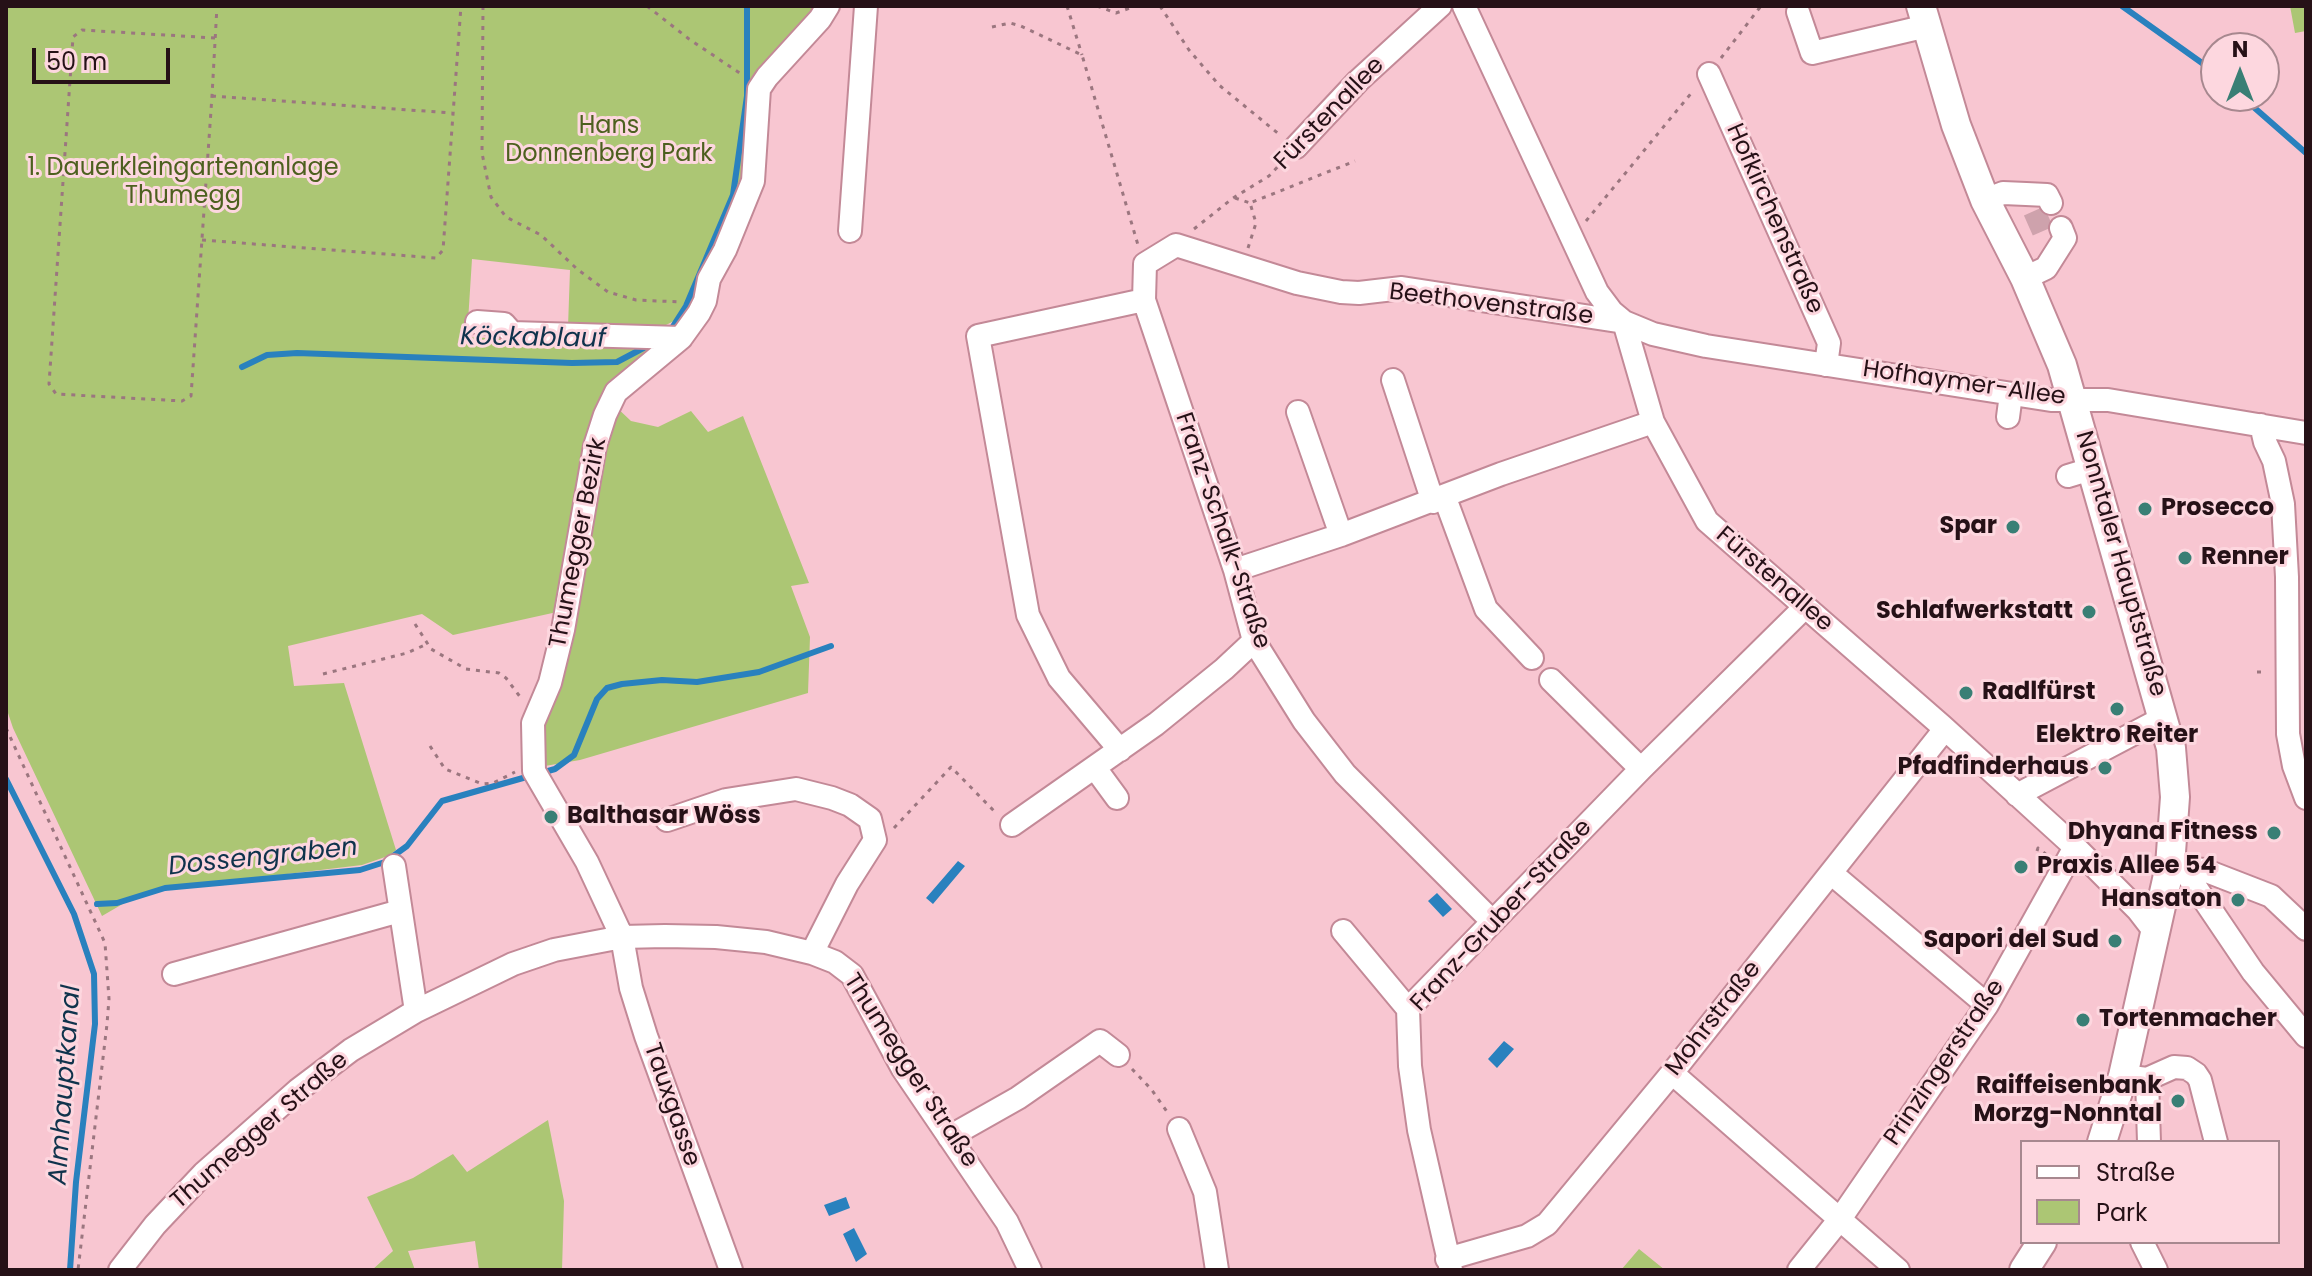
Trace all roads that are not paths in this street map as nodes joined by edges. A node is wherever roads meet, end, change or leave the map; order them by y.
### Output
1 (828, 6) edge
2 (866, 6) edge
3 (1440, 6) edge
4 (1464, 6) edge
5 (1798, 12) dead end
6 (1924, 16) edge
7 (1709, 74) road end
8 (1296, 147) road end
9 (1985, 200) junction
10 (2037, 202) dead end
11 (850, 231) dead end
12 (2053, 239) dead end
13 (2025, 278) junction
14 (1144, 300) junction
15 (477, 322) dead end
16 (1624, 322) junction
17 (668, 337) junction
18 (1826, 365) junction
19 (1393, 380) dead end
20 (2011, 394) junction
21 (2074, 399) junction
22 (1298, 412) dead end
23 (2008, 417) dead end
24 (1653, 422) junction
25 (2261, 425) junction
26 (2306, 433) edge
27 (1439, 500) junction
28 (1341, 535) junction
29 (1235, 570) junction
30 (1805, 607) junction
31 (1254, 641) junction
32 (1532, 658) dead end
33 (1551, 680) dead end
34 (2163, 718) junction
35 (1945, 729) junction
36 (1120, 750) junction
37 (2300, 764) edge
38 (1095, 768) junction
39 (1641, 769) junction
40 (2017, 795) junction
41 (1117, 798) dead end
42 (2306, 798) edge
43 (667, 820) dead end
44 (1012, 825) road end
45 (2075, 847) junction
46 (394, 866) dead end
47 (2177, 868) junction
48 (1831, 873) junction
49 (400, 911) junction
50 (1492, 921) junction
51 (2306, 929) edge
52 (1343, 931) dead end
53 (2155, 932) junction
54 (622, 937) junction
55 (812, 953) junction
56 (174, 974) dead end
57 (1987, 1005) junction
58 (1408, 1009) junction
59 (416, 1011) junction
60 (2306, 1036) edge
61 (1118, 1055) road end
62 (1672, 1073) junction
63 (2135, 1078) junction
64 (1179, 1129) road end
65 (949, 1137) junction
66 (2103, 1140) edge
67 (2149, 1140) edge
68 (2215, 1140) edge
69 (1840, 1219) junction
70 (2041, 1244) edge
71 (2143, 1244) edge
72 (1449, 1264) edge
73 (120, 1270) edge
74 (731, 1270) edge
75 (1030, 1270) edge
76 (1217, 1270) edge
77 (1799, 1270) edge
78 (1898, 1270) edge
79 (2024, 1270) edge
80 (2156, 1270) edge

1 - 17 street, Thumegger Bezirk
2 - 11 street
3 - 8 street, Fürstenallee
4 - 16 street, Fürstenallee
5 - 6 street
6 - 9 main road, Nonntaler Hauptstraße
7 - 18 street, Hofkirchenstraße
9 - 10 street
9 - 13 main road, Nonntaler Hauptstraße
12 - 13 street
13 - 21 main road, Nonntaler Hauptstraße
14 - 16 street, Beethovenstraße
14 - 29 street, Franz-Schalk-Straße
14 - 36 street
15 - 17 street
16 - 18 street, Hofhaymer-Allee
16 - 24 street, Fürstenallee
17 - 54 street, Thumegger Bezirk
18 - 20 street, Hofhaymer-Allee
19 - 27 street
20 - 21 street, Hofhaymer-Allee
20 - 23 street
21 - 25 street, Hofhaymer-Allee
21 - 34 main road, Nonntaler Hauptstraße
22 - 28 street
24 - 27 street
24 - 30 street, Fürstenallee
25 - 26 street, Hofhaymer-Allee
25 - 37 street
27 - 28 street
27 - 32 street
28 - 29 street
29 - 31 street, Franz-Schalk-Straße
30 - 35 street, Fürstenallee
30 - 39 street, Franz-Gruber-Straße
31 - 36 street
31 - 50 street, Franz-Schalk-Straße
33 - 39 street
34 - 40 street
34 - 47 main road, Nonntaler Hauptstraße
35 - 40 street, Fürstenallee
35 - 48 street, Mohrstraße
36 - 38 street
37 - 42 street
38 - 41 street
38 - 44 street
39 - 50 street, Franz-Gruber-Straße
40 - 45 street, Fürstenallee
43 - 55 street
45 - 53 street, Fürstenallee
45 - 57 street, Prinzingerstraße
46 - 49 street
47 - 51 street
47 - 53 main road, Nonntaler Hauptstraße
47 - 60 street
48 - 57 street
48 - 62 street, Mohrstraße
49 - 56 street
49 - 59 street
50 - 58 street, Franz-Gruber-Straße
52 - 58 street
53 - 63 main road, Nonntaler Hauptstraße
54 - 55 street, Thumegger Straße
54 - 59 street, Thumegger Straße
54 - 74 street, Tauxgasse
55 - 65 street, Thumegger Straße
57 - 69 street, Prinzingerstraße
58 - 72 street, Franz-Gruber-Straße
59 - 73 street, Thumegger Straße
61 - 65 street
62 - 69 street
62 - 72 street, Mohrstraße
63 - 66 main road, Nonntaler Hauptstraße
63 - 67 street
63 - 68 street
64 - 76 street
65 - 75 street, Thumegger Straße
69 - 77 street, Prinzingerstraße
69 - 78 street
70 - 79 main road
71 - 80 street

